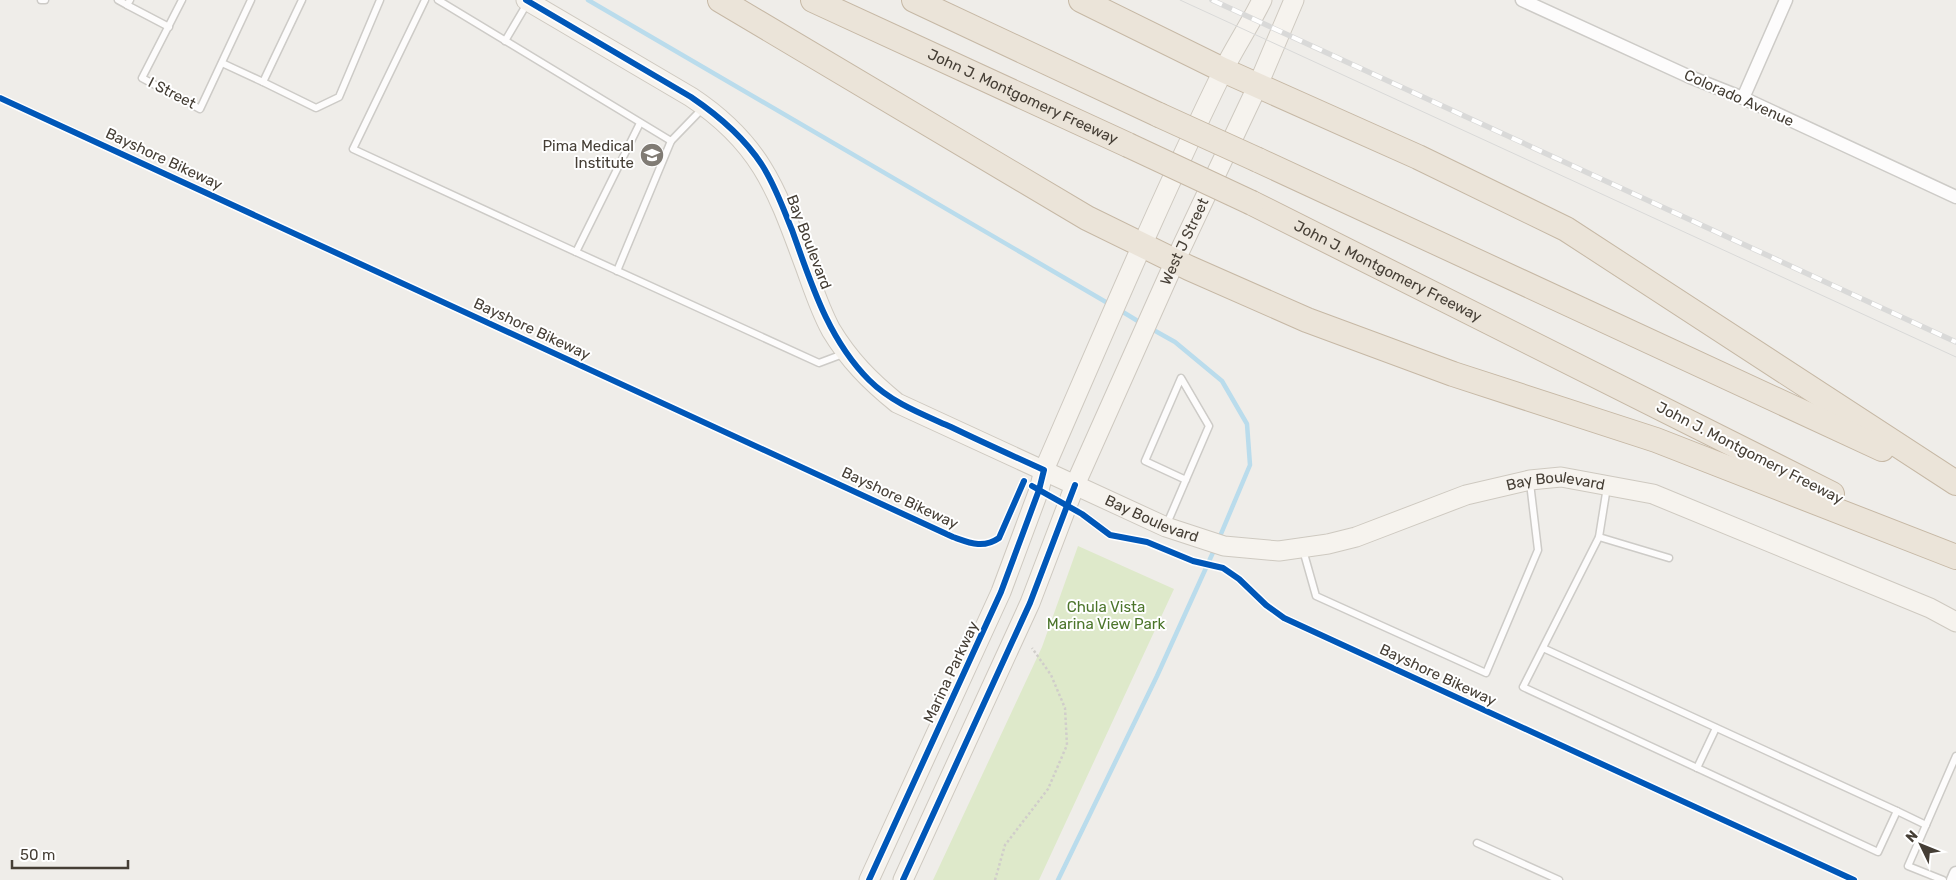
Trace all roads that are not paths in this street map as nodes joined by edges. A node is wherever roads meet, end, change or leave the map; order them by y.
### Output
1 (118, 0) edge
2 (182, 0) edge
3 (251, 0) edge
4 (302, 0) edge
5 (380, 0) edge
6 (425, 0) edge
7 (438, 0) edge
8 (720, 0) edge
9 (814, 0) edge
10 (914, 0) edge
11 (1081, 0) edge
12 (1262, 0) edge
13 (1294, 0) edge
14 (1522, 0) edge
15 (1786, 0) edge
16 (527, 1) edge
17 (128, 2) edge
18 (169, 27) junction
19 (505, 41) junction
20 (222, 63) junction
21 (1223, 70) junction
22 (263, 82) junction
23 (1258, 85) junction
24 (1743, 98) junction
25 (704, 106) junction
26 (640, 123) junction
27 (671, 141) junction
28 (1956, 197) edge
29 (1141, 245) junction
30 (576, 252) junction
31 (1175, 261) junction
32 (617, 271) junction
33 (846, 353) junction
34 (1044, 470) junction
35 (1186, 480) junction
36 (1530, 480) junction
37 (1956, 483) edge
38 (1075, 485) junction
39 (1607, 486) junction
40 (1166, 527) junction
41 (1599, 536) junction
42 (1303, 548) junction
43 (1956, 556) edge
44 (1669, 558) dead end
45 (1956, 622) edge
46 (1543, 648) junction
47 (1716, 728) junction
48 (1956, 756) edge
49 (1697, 768) junction
50 (1897, 811) junction
51 (1926, 825) junction
52 (1477, 843) dead end
53 (1956, 873) edge
54 (869, 880) edge
55 (903, 880) edge
56 (1559, 880) edge
57 (1943, 880) edge
58 (1953, 880) edge

1 - 17 lane
2 - 18 lane
3 - 20 lane, I Street
4 - 22 lane
5 - 22 lane
6 - 30 lane
7 - 19 lane
8 - 29 highway
9 - 43 highway, John J. Montgomery Freeway, bridge
10 - 37 highway, bridge
11 - 21 highway
12 - 21 main road
13 - 23 main road, West J Street
14 - 24 street, Colorado Avenue
15 - 24 street
16 - 19 lane
16 - 25 main road, Bay Boulevard
17 - 18 lane
18 - 20 lane, I Street
19 - 26 lane
20 - 22 lane
21 - 23 highway
21 - 29 main road
23 - 31 main road, West J Street
23 - 37 highway
24 - 28 street, Colorado Avenue
25 - 27 lane
25 - 33 main road, Bay Boulevard
26 - 27 lane
26 - 30 lane
27 - 32 lane
29 - 31 highway
29 - 34 main road
30 - 32 lane
31 - 38 main road, West J Street
31 - 43 highway
32 - 33 lane
33 - 34 main road, Bay Boulevard
34 - 38 main road, Bay Boulevard
34 - 54 main road, Marina Parkway
35 - 35 lane
35 - 40 lane
36 - 39 main road, Bay Boulevard
36 - 42 main road, Bay Boulevard
36 - 42 lane
38 - 40 main road, Bay Boulevard
38 - 55 main road
39 - 41 lane
39 - 45 main road, Bay Boulevard
40 - 42 main road, Bay Boulevard
41 - 44 lane
41 - 46 lane
46 - 47 lane
46 - 49 lane
47 - 49 lane
47 - 50 lane
48 - 51 lane
49 - 50 lane
50 - 51 lane
51 - 57 lane
52 - 56 lane
53 - 58 street

